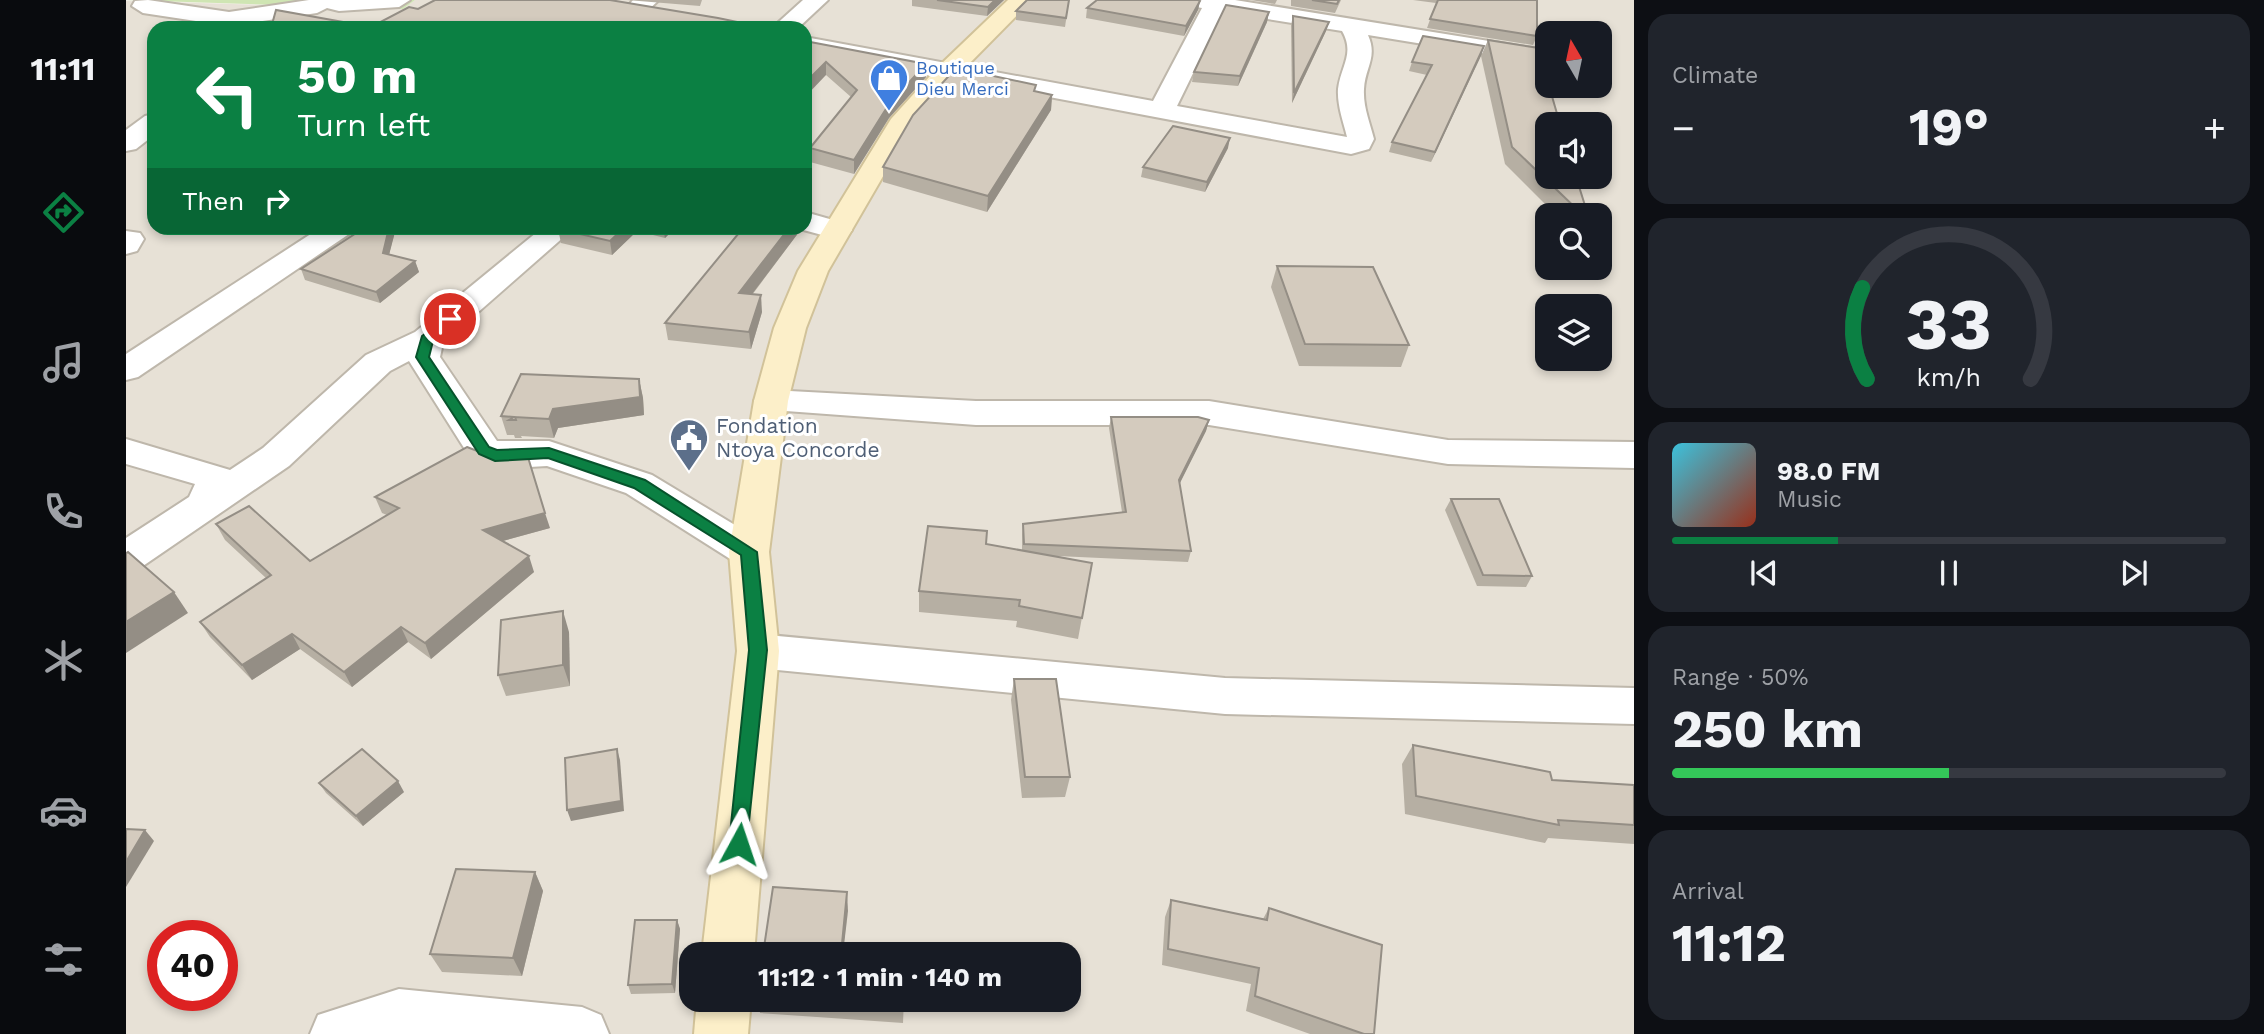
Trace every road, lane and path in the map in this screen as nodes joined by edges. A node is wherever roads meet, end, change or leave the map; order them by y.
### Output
1 (398, 0) edge
2 (817, 0) edge
3 (1021, 0) edge
4 (320, 2) edge
5 (1204, 2) edge
6 (143, 6) dead end
7 (646, 6) edge
8 (292, 21) edge
9 (633, 21) edge
10 (792, 21) edge
11 (1350, 25) junction
12 (812, 45) edge
13 (1535, 55) edge
14 (948, 71) junction
15 (1161, 111) junction
16 (147, 114) edge
17 (126, 119) edge
18 (147, 127) edge
19 (126, 143) edge
20 (821, 226) edge
21 (329, 235) edge
22 (551, 235) edge
23 (427, 339) junction
24 (126, 369) edge
25 (771, 401) junction
26 (126, 451) edge
27 (1634, 455) edge
28 (204, 506) junction
29 (748, 552) junction
30 (126, 558) edge
31 (758, 650) junction
32 (1634, 706) edge
33 (730, 942) edge
34 (723, 1012) edge
35 (337, 1034) edge
36 (582, 1034) edge
37 (721, 1034) edge

1 - 4 street
2 - 10 street
3 - 14 street
4 - 6 street
4 - 8 street
5 - 11 street
5 - 15 street
7 - 9 street
11 - 13 street
11 - 15 street
12 - 14 street
14 - 15 street
14 - 20 street
16 - 17 street
18 - 19 street
20 - 25 street
21 - 24 street
22 - 23 street
23 - 28 street
23 - 29 street
25 - 27 street
25 - 29 street
26 - 28 street
28 - 30 street
29 - 31 street
31 - 32 street
31 - 33 street
34 - 37 street
35 - 36 street

